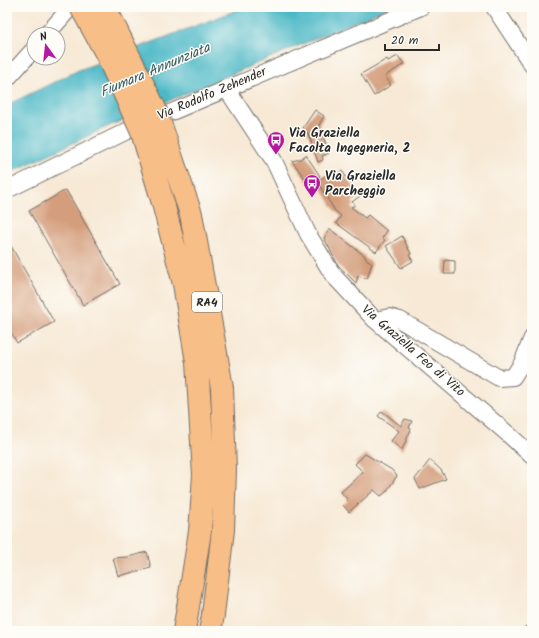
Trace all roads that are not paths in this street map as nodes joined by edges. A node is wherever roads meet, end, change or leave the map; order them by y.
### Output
1 (71, 7) edge
2 (81, 7) edge
3 (105, 7) edge
4 (421, 7) edge
5 (494, 7) edge
6 (54, 26) edge
7 (26, 56) edge
8 (532, 65) edge
9 (10, 70) edge
10 (226, 88) junction
11 (7, 190) edge
12 (375, 320) junction
13 (532, 338) edge
14 (532, 456) edge
15 (211, 623) edge
16 (184, 631) edge

1 - 6 street
2 - 16 highway, RA4, bridge
3 - 15 highway, RA4, bridge
4 - 10 street, Via Rodolfo Zehender
5 - 8 street
7 - 9 street
10 - 11 street, Via Rodolfo Zehender
10 - 12 street, Via Graziella Feo di Vito
12 - 13 street
12 - 14 street, Via Graziella Feo di Vito

